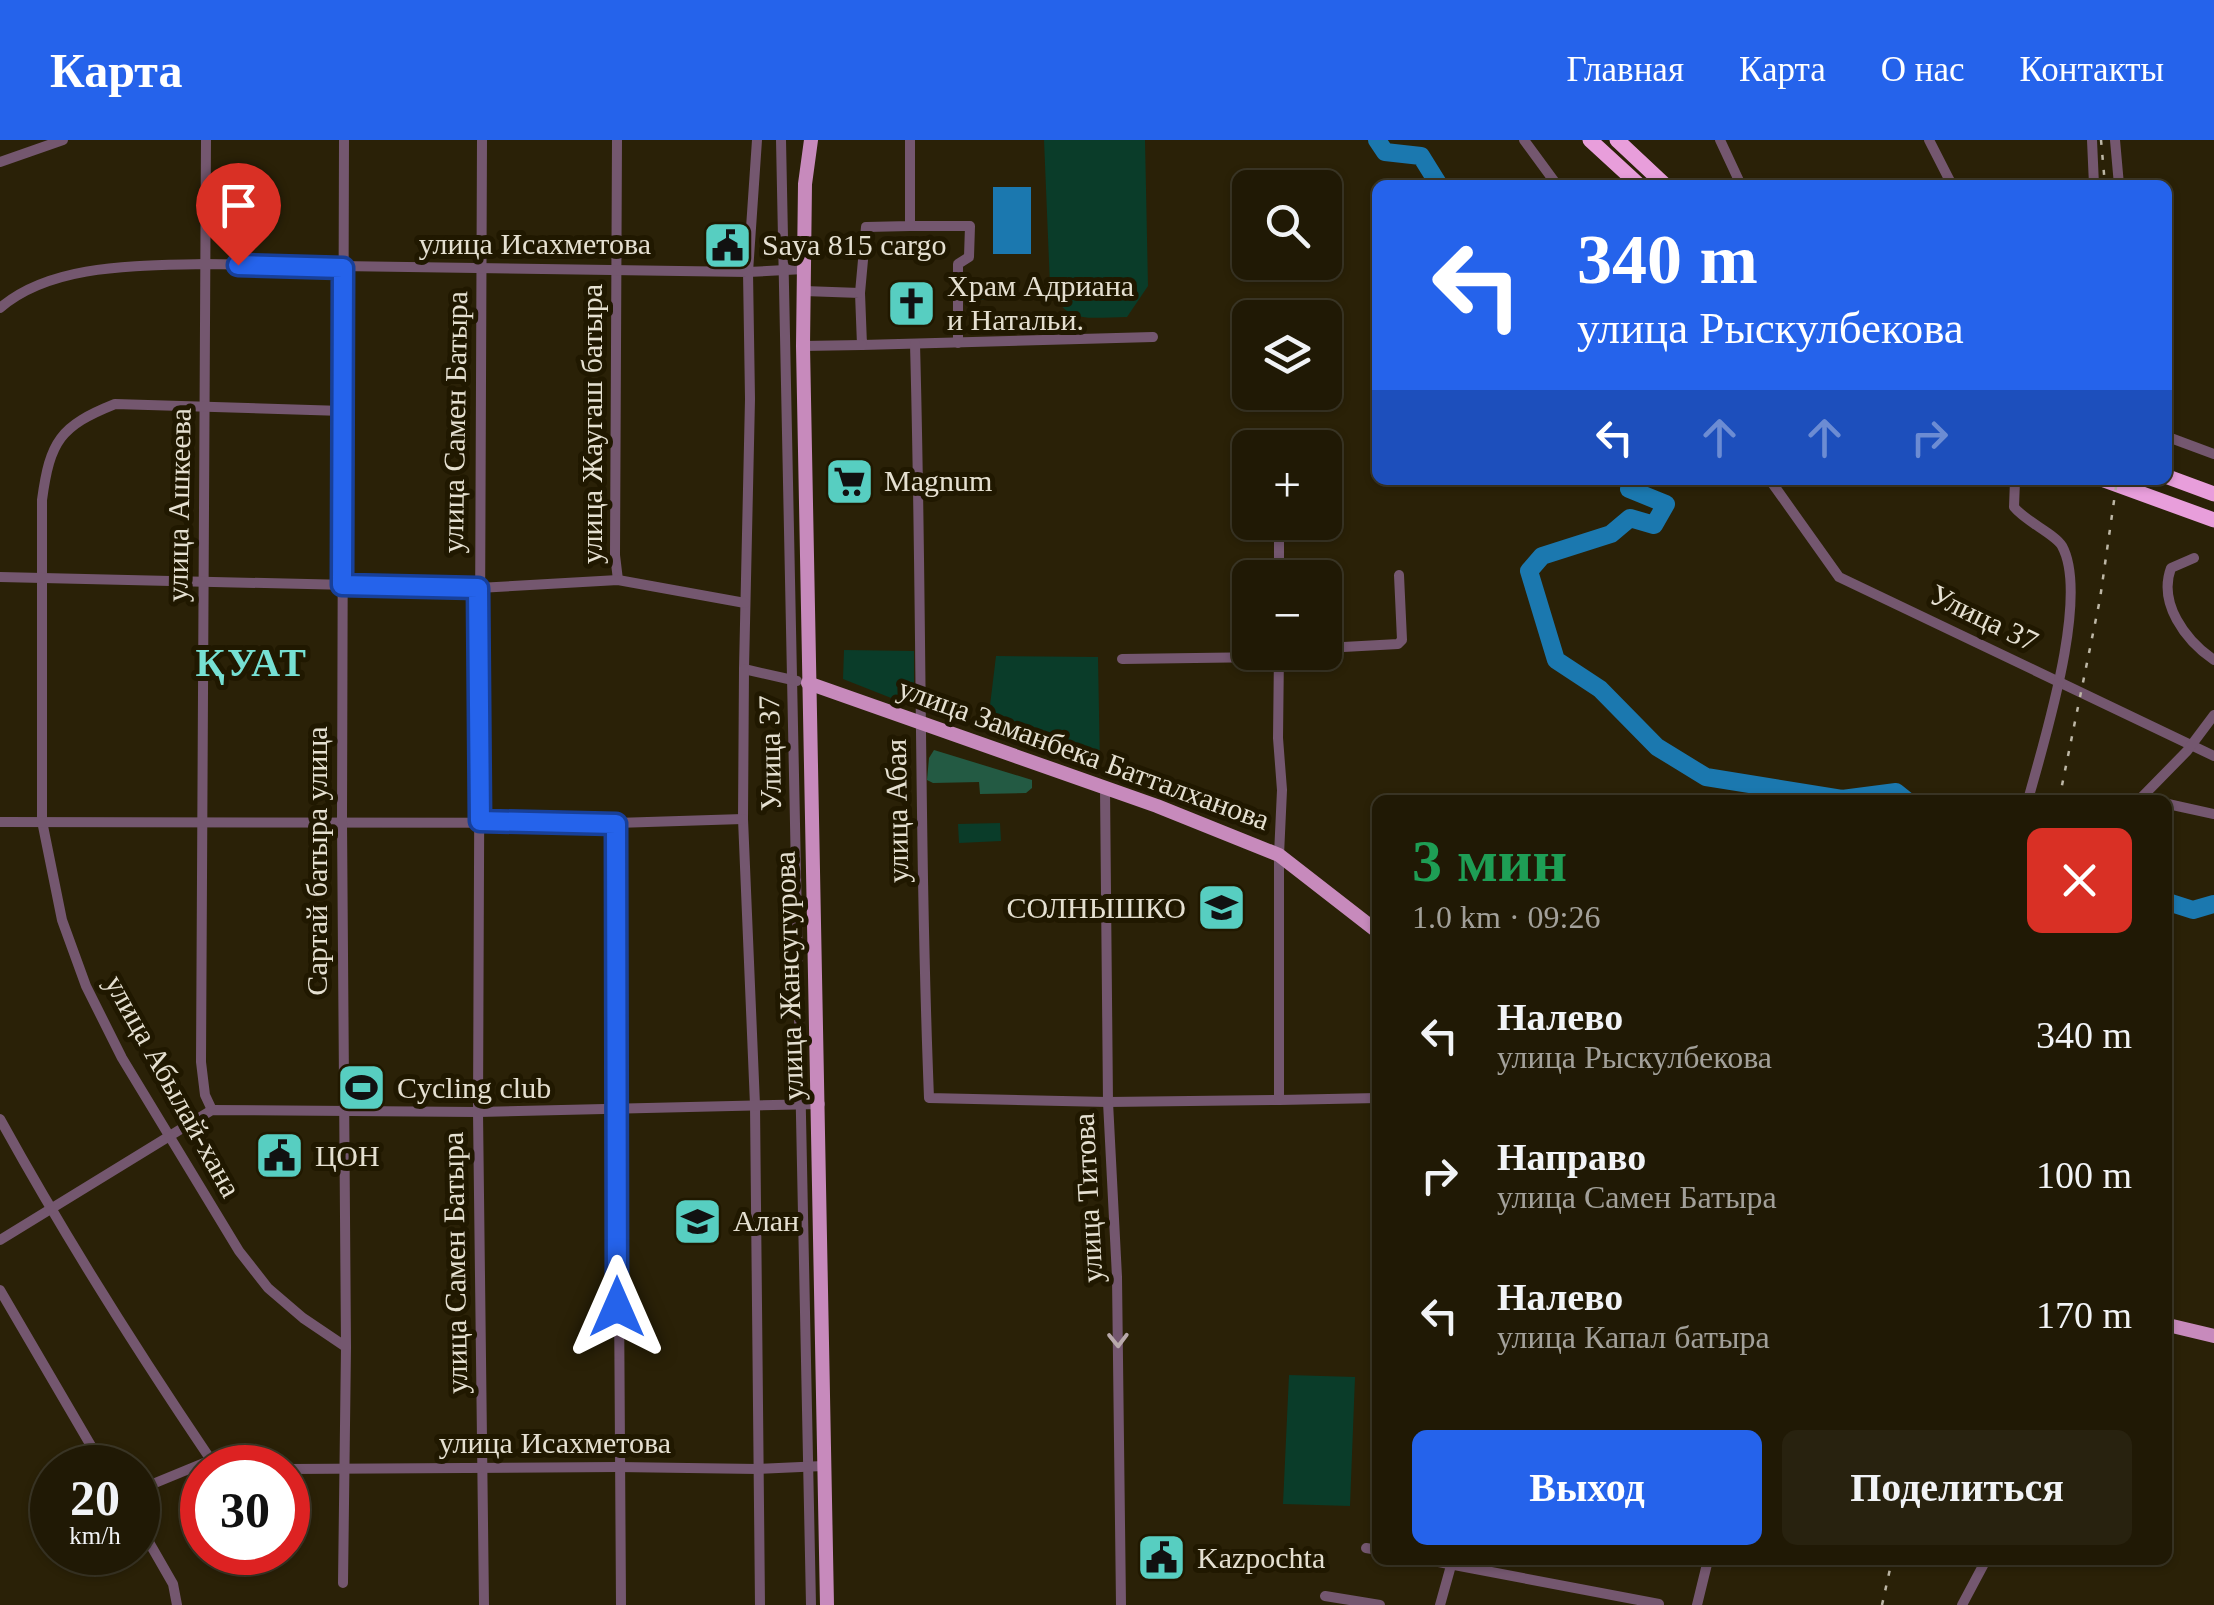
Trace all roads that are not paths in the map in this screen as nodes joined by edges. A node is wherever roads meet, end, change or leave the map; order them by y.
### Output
1 (62, 140) edge
2 (206, 140) edge
3 (344, 140) edge
4 (482, 140) edge
5 (618, 140) edge
6 (757, 140) edge
7 (780, 140) edge
8 (810, 140) edge
9 (910, 140) edge
10 (1524, 140) edge
11 (1590, 140) edge
12 (1616, 140) edge
13 (1720, 140) edge
14 (1930, 140) edge
15 (2092, 140) edge
16 (2115, 140) edge
17 (0, 162) edge
18 (1553, 180) edge
19 (1634, 180) edge
20 (1660, 180) edge
21 (1739, 180) edge
22 (1950, 180) edge
23 (2094, 180) edge
24 (2119, 180) edge
25 (910, 226) junction
26 (204, 264) junction
27 (343, 268) junction
28 (482, 268) junction
29 (616, 268) junction
30 (804, 269) junction
31 (748, 272) junction
32 (804, 291) junction
33 (860, 293) junction
34 (0, 308) edge
35 (1152, 337) dead end
36 (958, 343) junction
37 (914, 344) junction
38 (862, 345) junction
39 (803, 346) junction
40 (205, 405) junction
41 (343, 411) junction
42 (2172, 438) edge
43 (2214, 454) edge
44 (2172, 479) edge
45 (1774, 485) edge
46 (2015, 485) edge
47 (2118, 485) edge
48 (2214, 494) edge
49 (2214, 520) edge
50 (2194, 558) dead end
51 (1399, 575) dead end
52 (42, 576) junction
53 (0, 577) edge
54 (618, 580) junction
55 (202, 582) junction
56 (342, 585) junction
57 (478, 588) junction
58 (745, 603) junction
59 (1342, 647) edge
60 (1232, 657) edge
61 (1122, 659) dead end
62 (2214, 660) edge
63 (744, 669) junction
64 (1279, 670) edge
65 (808, 683) junction
66 (2214, 715) edge
67 (920, 723) junction
68 (2214, 756) edge
69 (1105, 788) junction
70 (2029, 795) edge
71 (2145, 795) edge
72 (2172, 805) edge
73 (2214, 814) edge
74 (742, 819) junction
75 (480, 821) junction
76 (0, 822) edge
77 (42, 822) junction
78 (202, 822) junction
79 (342, 822) junction
80 (616, 824) junction
81 (1279, 855) junction
82 (1372, 927) edge
83 (1372, 1098) edge
84 (1279, 1100) junction
85 (1108, 1102) junction
86 (820, 1104) junction
87 (755, 1106) junction
88 (616, 1108) junction
89 (212, 1110) junction
90 (478, 1112) junction
91 (342, 1113) junction
92 (0, 1120) edge
93 (168, 1136) junction
94 (50, 1210) junction
95 (0, 1240) edge
96 (0, 1290) edge
97 (2172, 1326) edge
98 (2214, 1336) edge
99 (346, 1347) junction
100 (91, 1445) edge
101 (200, 1445) edge
102 (618, 1466) junction
103 (823, 1466) junction
104 (482, 1468) junction
105 (758, 1469) junction
106 (310, 1470) edge
107 (345, 1471) junction
108 (160, 1562) edge
109 (1450, 1565) edge
110 (1466, 1565) edge
111 (1707, 1565) edge
112 (1983, 1565) edge
113 (343, 1583) dead end
114 (1325, 1596) dead end
115 (1658, 1604) edge
116 (177, 1605) edge
117 (484, 1605) edge
118 (620, 1605) edge
119 (760, 1605) edge
120 (811, 1605) edge
121 (827, 1605) edge
122 (1121, 1605) edge
123 (1380, 1605) edge
124 (1440, 1605) edge
125 (1697, 1605) edge
126 (1962, 1605) edge

1 - 17 street
2 - 26 street, улица Ашкеева
3 - 27 street, Сартай батыра улица
4 - 28 street, улица Самен Батыра
5 - 29 street, улица Жаугаш батыра
6 - 31 street
7 - 120 street, Улица 37
8 - 30 main road, улица Жансугурова
9 - 25 street
10 - 18 street
11 - 19 highway
12 - 20 highway
13 - 21 street
14 - 22 street
15 - 23 street
16 - 24 street
25 - 33 street
25 - 36 street
26 - 27 street, улица Исахметова
26 - 34 street, улица Исахметова
26 - 40 street, улица Ашкеева
27 - 28 street, улица Исахметова
27 - 41 street, Сартай батыра улица
28 - 29 street, улица Исахметова
28 - 57 street, улица Самен Батыра
29 - 31 street, улица Исахметова
29 - 54 street, улица Жаугаш батыра
30 - 31 street, улица Исахметова
30 - 32 main road, улица Жансугурова
31 - 58 street
32 - 33 street
32 - 39 main road, улица Жансугурова
33 - 38 street
35 - 36 street
36 - 37 street
37 - 38 street
37 - 67 street, улица Абая
38 - 39 street
39 - 65 main road, улица Жансугурова
40 - 41 street, улица Абылай-хана
40 - 52 street, улица Абылай-хана
40 - 55 street, улица Ашкеева
41 - 56 street, Сартай батыра улица
42 - 43 street
44 - 48 highway
45 - 68 street, Улица 37
46 - 70 street
47 - 49 highway
50 - 62 street
51 - 59 street
52 - 53 street
52 - 55 street
52 - 77 street, улица Абылай-хана
54 - 57 street
54 - 58 street
55 - 56 street
55 - 78 street, улица Ашкеева
56 - 57 street
56 - 79 street, Сартай батыра улица
57 - 75 street, улица Самен Батыра
58 - 63 street
60 - 61 street
63 - 65 street
63 - 74 street
64 - 81 street
65 - 67 main road, улица Заманбека Батталханова
65 - 86 main road, улица Жансугурова
66 - 71 street
67 - 69 main road, улица Заманбека Батталханова
67 - 85 street, улица Абая
69 - 81 main road, улица Заманбека Батталханова
69 - 85 street, улица Титова
72 - 73 street
74 - 80 street
74 - 87 street
75 - 79 street
75 - 80 street
75 - 90 street, улица Самен Батыра
76 - 77 street
77 - 78 street
77 - 93 street, улица Абылай-хана
78 - 79 street
78 - 89 street, улица Ашкеева
79 - 91 street, Сартай батыра улица
80 - 88 street
81 - 82 main road, улица Заманбека Батталханова
81 - 84 street
83 - 84 street
84 - 85 street
85 -> 122 street, улица Титова
86 - 87 street
86 - 103 main road, улица Жансугурова
87 - 88 street
87 - 105 street
88 - 90 street
88 - 102 street
89 - 91 street
89 - 93 street
90 - 91 street
90 - 104 street, улица Самен Батыра
91 - 99 street, Сартай батыра улица
92 - 94 street
93 - 94 street
93 - 99 street, улица Абылай-хана
94 - 95 street
94 - 101 street
96 - 100 street
97 - 98 main road
99 - 107 street, Сартай батыра улица
102 - 104 street, улица Исахметова
102 - 105 street, улица Исахметова
102 - 118 street
103 - 105 street, улица Исахметова
103 - 121 main road, улица Жансугурова
104 - 107 street, улица Исахметова
104 - 117 street, улица Самен Батыра
105 - 119 street
106 - 107 street, улица Исахметова
107 - 113 street, Сартай батыра улица
108 - 116 street
109 - 124 street
110 - 115 street
111 - 125 street
112 - 126 street
114 - 123 street

